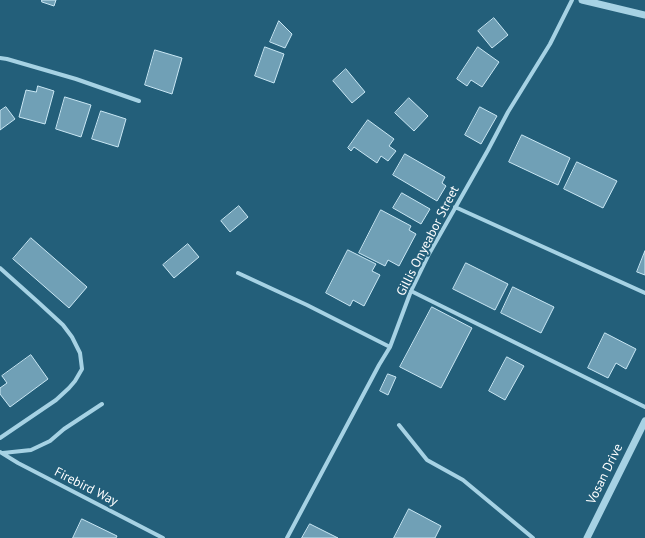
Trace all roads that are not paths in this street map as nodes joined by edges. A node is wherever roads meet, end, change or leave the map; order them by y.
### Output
1 (572, 0) edge
2 (582, 0) edge
3 (645, 15) edge
4 (0, 58) edge
5 (139, 101) dead end
6 (455, 207) junction
7 (0, 268) edge
8 (238, 273) dead end
9 (411, 290) junction
10 (645, 293) edge
11 (390, 347) junction
12 (102, 404) dead end
13 (645, 407) edge
14 (645, 421) edge
15 (399, 425) dead end
16 (0, 438) edge
17 (1, 453) edge
18 (163, 538) edge
19 (287, 538) edge
20 (533, 538) edge
21 (587, 538) edge

1 - 6 street, Gillis Onyeabor Street
2 - 3 street
4 - 5 street
6 - 9 street, Gillis Onyeabor Street
6 - 10 street
7 - 16 street
8 - 11 street
9 - 11 street, Gillis Onyeabor Street
9 - 13 street
11 - 19 street, Gillis Onyeabor Street
12 - 17 street
14 - 21 street, Vosan Drive
15 - 20 street
17 - 18 street, Firebird Way

